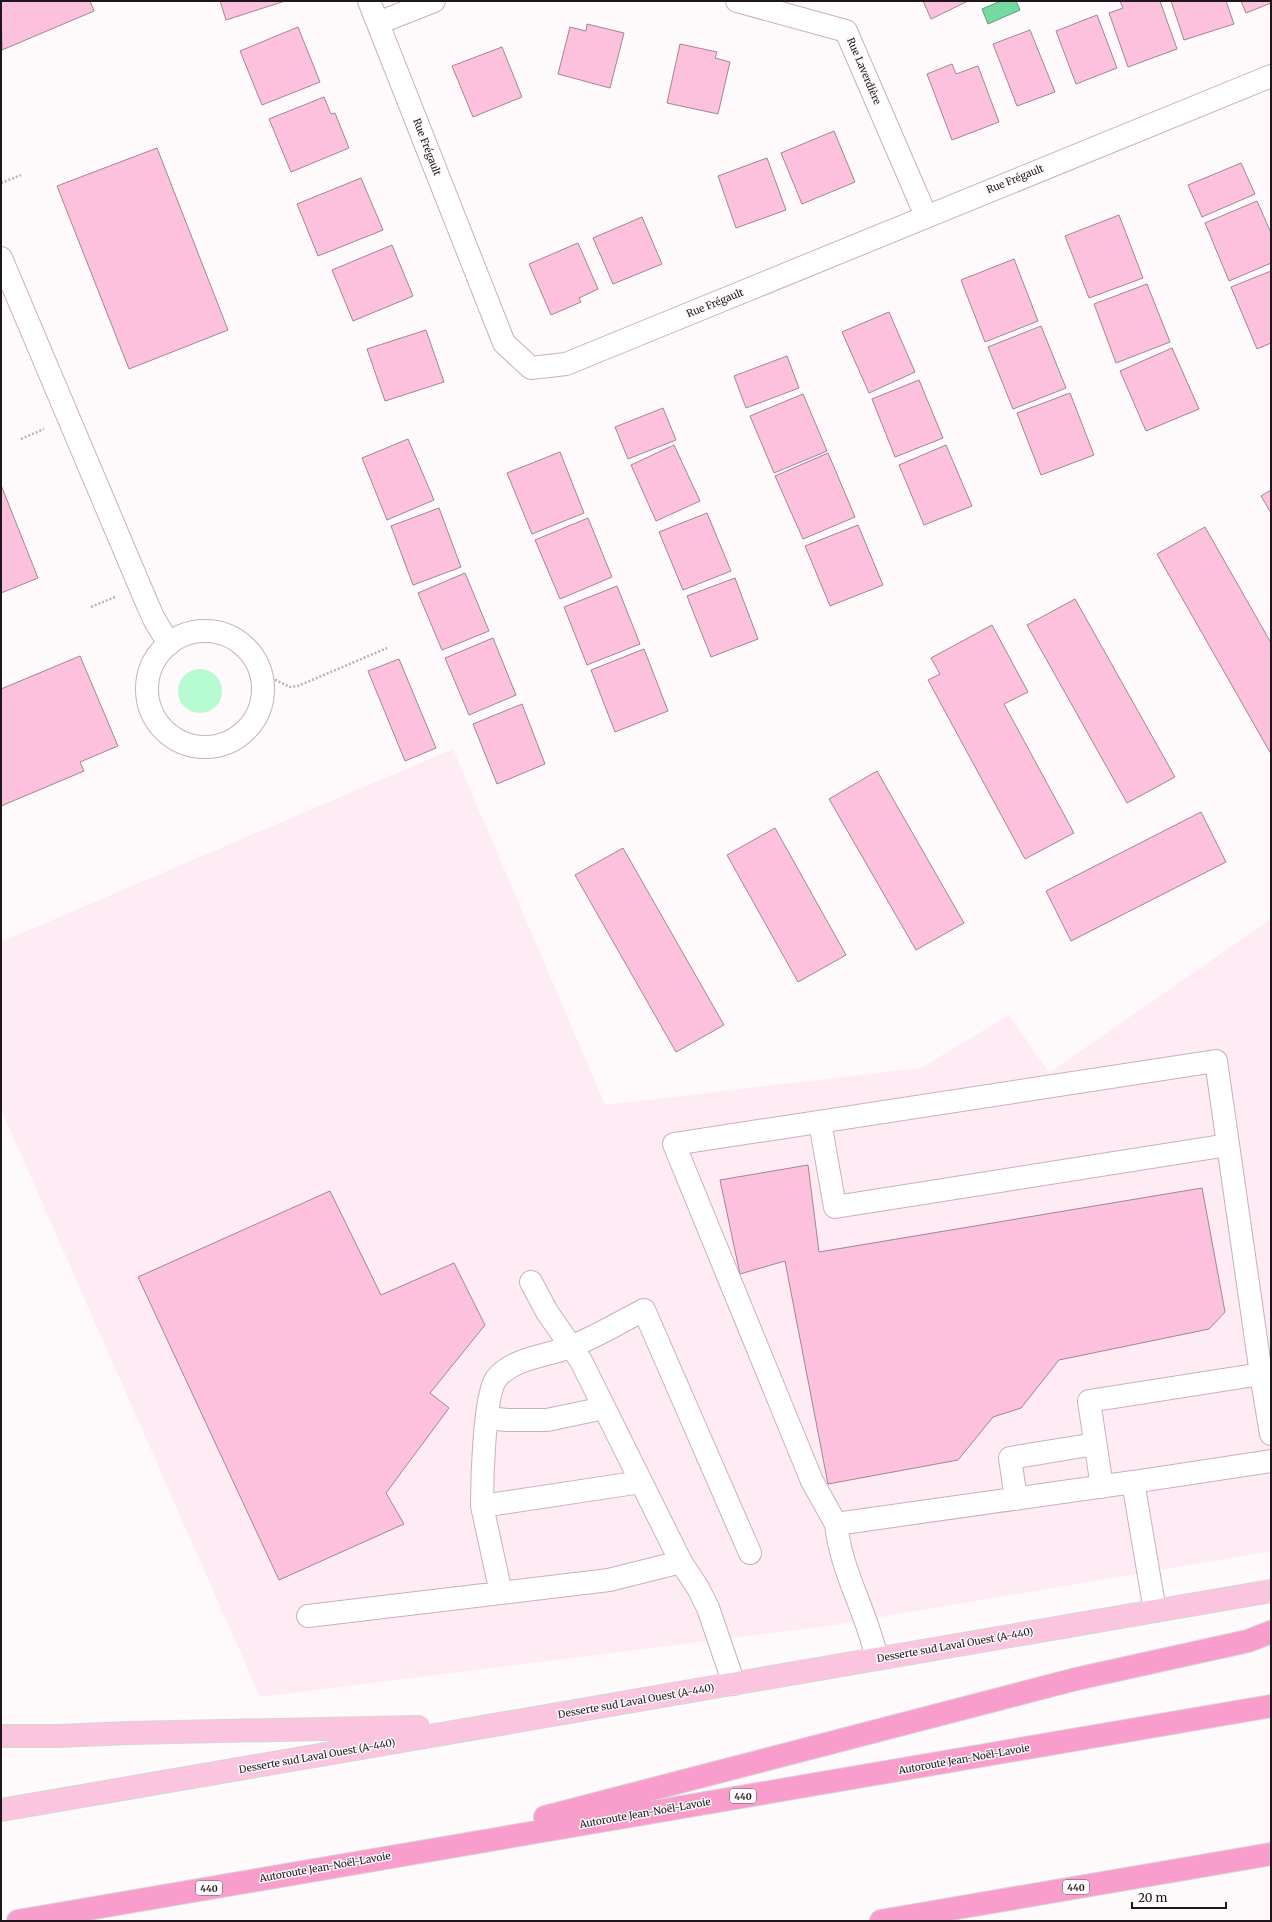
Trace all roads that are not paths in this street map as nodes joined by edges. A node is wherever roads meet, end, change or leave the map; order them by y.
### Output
1 (369, 1) edge
2 (434, 1) edge
3 (737, 1) edge
4 (378, 23) junction
5 (1271, 76) edge
6 (926, 216) junction
7 (1, 258) edge
8 (169, 644) junction
9 (820, 1122) junction
10 (1228, 1144) junction
11 (531, 1282) dead end
12 (571, 1346) junction
13 (1261, 1374) junction
14 (604, 1408) junction
15 (487, 1418) junction
16 (1271, 1434) edge
17 (1095, 1444) junction
18 (1271, 1461) edge
19 (641, 1482) junction
20 (1133, 1482) junction
21 (1102, 1487) junction
22 (1016, 1499) junction
23 (482, 1506) junction
24 (836, 1524) junction
25 (750, 1553) dead end
26 (681, 1562) junction
27 (1271, 1591) edge
28 (501, 1593) junction
29 (1155, 1611) junction
30 (308, 1616) dead end
31 (1271, 1632) edge
32 (877, 1659) junction
33 (734, 1684) junction
34 (1271, 1706) edge
35 (491, 1726) junction
36 (1, 1736) edge
37 (1, 1810) edge
38 (400, 1854) junction
39 (1271, 1854) edge
40 (18, 1921) edge
41 (881, 1921) edge

1 - 4 street, Rue Frégault
2 - 4 street
3 - 6 street, Rue Laverdière
4 - 6 street, Rue Frégault
5 - 6 street, Rue Frégault
7 - 8 street
8 - 8 street
9 - 10 street
9 - 10 street
9 - 24 street
10 - 13 street
11 - 12 street
12 - 14 street
12 - 15 street
12 - 25 street
13 - 16 street
13 - 17 street
14 - 15 street
14 - 19 street
15 - 23 street
17 - 21 street
17 - 22 street
18 - 20 street
19 - 23 street
19 - 26 street
20 - 21 street
20 - 29 street
21 - 22 street
22 - 24 street
23 - 28 street
24 - 32 street
26 - 28 street
26 - 33 street
27 - 29 main road, Desserte sud Laval Ouest (A-440)
28 - 30 street
29 - 32 main road, Desserte sud Laval Ouest (A-440)
31 - 38 highway
32 - 33 main road, Desserte sud Laval Ouest (A-440)
33 - 35 main road, Desserte sud Laval Ouest (A-440)
34 - 38 highway, Autoroute Jean-Noël-Lavoie / 440
35 - 36 main road
35 - 37 main road, Desserte sud Laval Ouest (A-440)
38 - 40 highway, Autoroute Jean-Noël-Lavoie / 440
39 - 41 highway, 440

